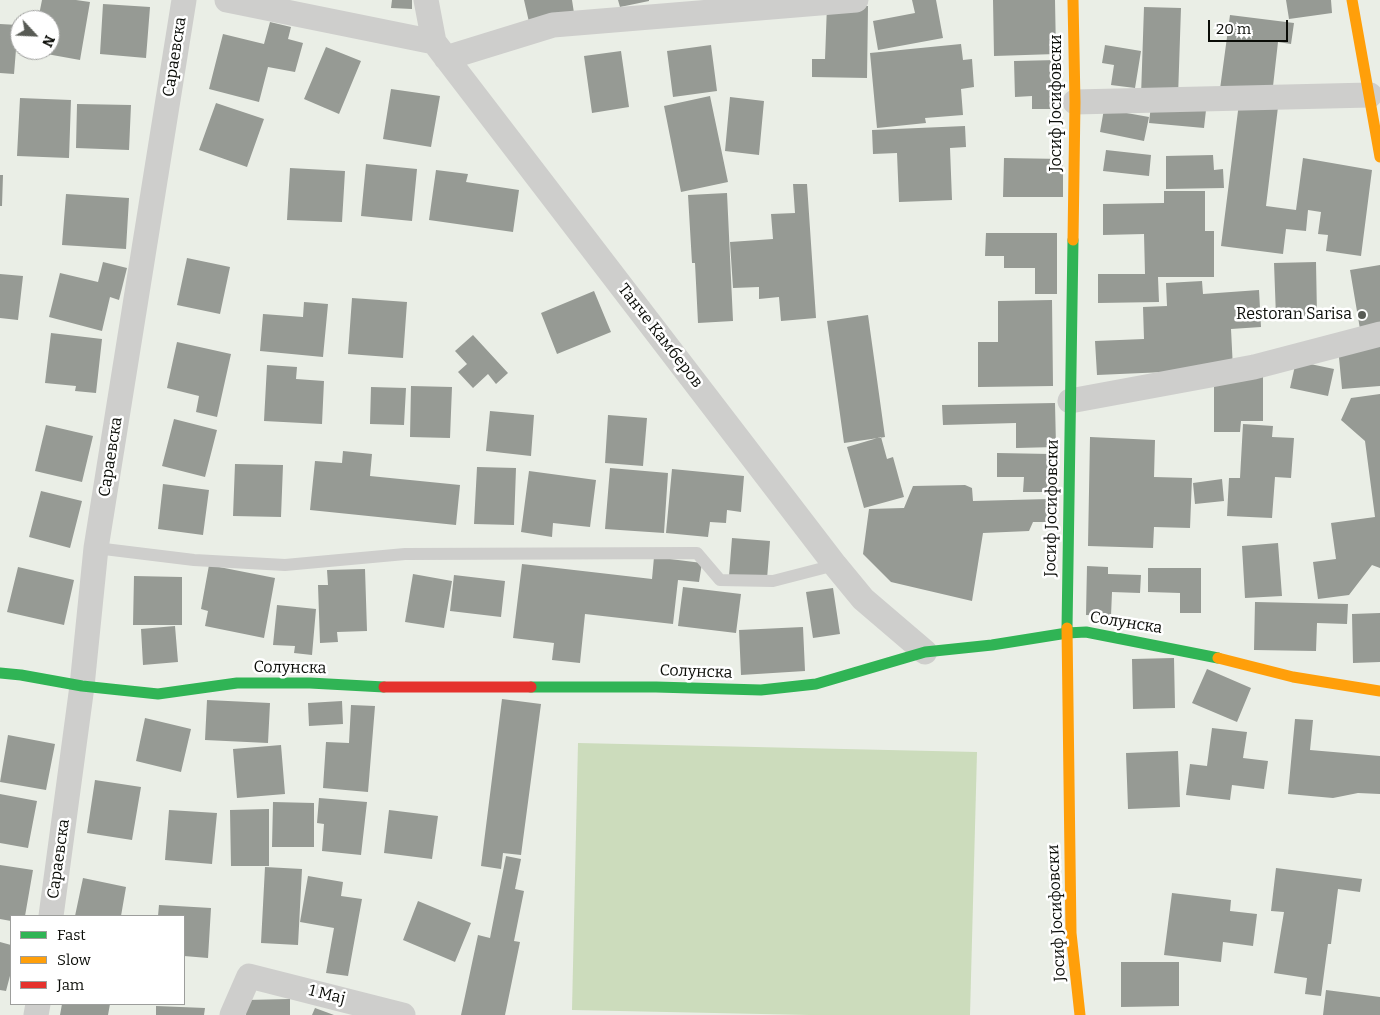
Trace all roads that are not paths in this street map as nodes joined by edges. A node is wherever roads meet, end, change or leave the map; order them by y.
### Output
1 (184, 0) edge
2 (228, 0) edge
3 (426, 0) edge
4 (856, 0) edge
5 (1073, 0) edge
6 (1352, 0) edge
7 (440, 50) junction
8 (1370, 95) junction
9 (1075, 102) junction
10 (1380, 157) edge
11 (1380, 334) edge
12 (1070, 401) junction
13 (96, 548) junction
14 (835, 564) junction
15 (1067, 633) junction
16 (925, 652) junction
17 (0, 673) edge
18 (82, 686) junction
19 (1380, 691) edge
20 (51, 915) edge
21 (232, 1015) edge
22 (403, 1015) edge
23 (1080, 1015) edge

1 - 13 street, Сараевска
2 - 7 street
3 - 7 street, Танче Камберов
4 - 7 street
5 - 9 street, Јосиф Јосифовски
6 - 8 street
7 - 14 street, Танче Камберов
8 - 9 street
8 - 10 street
9 - 12 street, Јосиф Јосифовски
11 - 12 street
12 - 15 street, Јосиф Јосифовски
13 - 14 lane
13 - 18 street, Сараевска
14 - 16 street, Танче Камберов
15 - 16 street, Солунска
15 - 19 street, Солунска
15 - 23 street, Јосиф Јосифовски
16 - 18 street, Солунска
17 - 18 street, Солунска
18 - 20 street, Сараевска
21 - 22 street, 1 Мај

